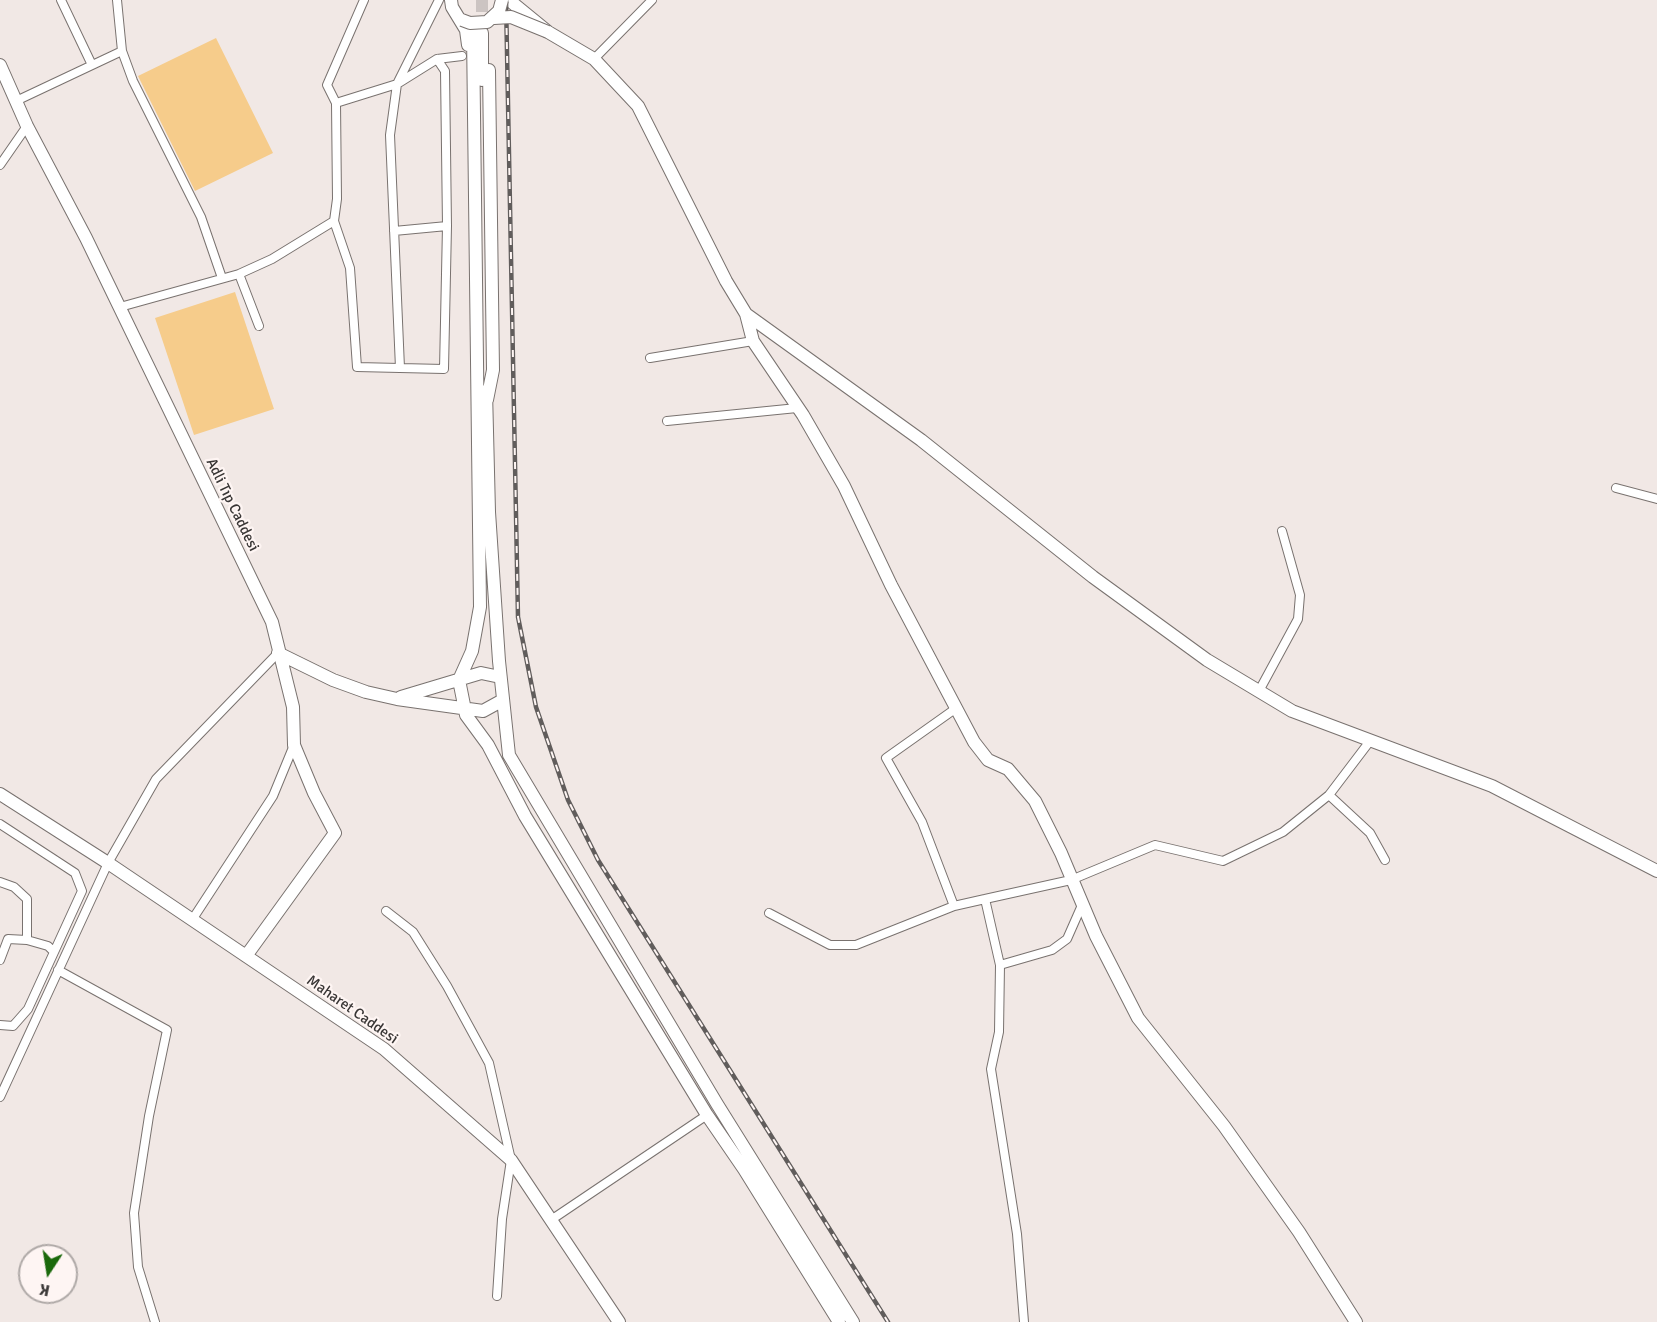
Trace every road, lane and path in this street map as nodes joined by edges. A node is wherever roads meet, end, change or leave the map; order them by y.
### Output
1 (61, 0) edge
2 (117, 0) edge
3 (364, 0) edge
4 (439, 0) edge
5 (451, 0) edge
6 (502, 0) edge
7 (509, 0) edge
8 (652, 0) edge
9 (493, 18) junction
10 (462, 20) junction
11 (548, 32) junction
12 (478, 33) tunnel mouth
13 (122, 51) junction
14 (465, 52) junction
15 (437, 59) junction
16 (594, 59) junction
17 (0, 65) edge
18 (92, 65) junction
19 (397, 84) junction
20 (16, 101) junction
21 (336, 103) junction
22 (27, 126) junction
23 (0, 165) edge
24 (334, 221) junction
25 (447, 226) junction
26 (394, 231) junction
27 (239, 274) junction
28 (222, 278) junction
29 (120, 307) junction
30 (746, 314) junction
31 (259, 327) dead end
32 (753, 341) junction
33 (650, 358) dead end
34 (400, 368) junction
35 (482, 405) junction
36 (797, 408) junction
37 (667, 421) dead end
38 (1616, 488) dead end
39 (1657, 499) edge
40 (1282, 531) dead end
41 (278, 653) junction
42 (500, 677) junction
43 (459, 680) junction
44 (1259, 691) junction
45 (397, 699) junction
46 (503, 700) junction
47 (955, 709) junction
48 (465, 711) junction
49 (1370, 741) junction
50 (294, 745) junction
51 (0, 794) edge
52 (1329, 795) junction
53 (0, 824) edge
54 (1385, 860) dead end
55 (108, 863) junction
56 (1657, 871) edge
57 (1071, 880) junction
58 (0, 882) edge
59 (985, 899) junction
60 (1082, 905) junction
61 (954, 906) junction
62 (386, 911) dead end
63 (769, 913) dead end
64 (192, 920) junction
65 (0, 934) edge
66 (15, 938) junction
67 (27, 940) junction
68 (54, 952) junction
69 (246, 956) junction
70 (0, 960) edge
71 (1000, 965) junction
72 (58, 970) junction
73 (0, 1025) edge
74 (4, 1076) edge
75 (0, 1097) edge
76 (707, 1115) junction
77 (512, 1160) junction
78 (551, 1220) junction
79 (497, 1296) dead end
80 (155, 1322) edge
81 (619, 1322) edge
82 (839, 1322) edge
83 (853, 1322) edge
84 (1024, 1322) edge
85 (1356, 1322) edge

1 - 18 street
2 - 13 street
3 - 21 street
4 - 19 street
5 - 10 street
6 - 9 street, bridge
7 - 11 street, bridge
8 - 16 street
9 - 10 street, bridge
9 - 11 street, bridge
9 - 35 street
10 - 14 street
11 - 16 street
12 - 35 street
13 - 18 street
13 - 28 street
14 - 15 street
14 - 35 street
15 - 19 street
15 - 25 street
16 - 30 street
17 - 20 street, Adli Tıp Caddesi
18 - 20 street
19 - 21 street
19 - 26 street
20 - 22 street, Adli Tıp Caddesi
21 - 24 street
22 - 23 street
22 - 29 street, Adli Tıp Caddesi
24 - 27 street
24 - 34 street
25 - 26 street
25 - 34 street
26 - 34 street
27 - 28 street
27 - 31 street
28 - 29 street
29 - 41 street, Adli Tıp Caddesi
30 - 32 street
30 - 44 street
32 - 33 street
32 - 36 street
35 - 42 street
35 - 43 street
36 - 37 street
36 - 47 street
38 - 39 street
40 - 44 street
41 - 45 street
41 - 50 street, Adli Tıp Caddesi
41 - 55 street
42 - 43 street
42 - 46 street
43 - 45 street
43 - 48 street
44 - 49 street
45 - 48 street
46 - 48 street
46 - 83 street
47 - 57 street
47 - 61 street
48 - 76 street
49 - 52 street
49 - 56 street
50 - 64 street
50 - 69 street, Adli Tıp Caddesi
51 - 55 street, Maharet Caddesi
52 - 54 street
52 - 57 street
53 - 68 street
55 - 64 street, Maharet Caddesi
55 - 72 street
57 - 59 street
57 - 60 street
58 - 67 street
59 - 61 street
59 - 71 street
60 - 71 street
60 - 85 street
61 - 63 street
62 - 77 street
64 - 69 street, Maharet Caddesi
65 - 66 street
66 - 67 street
66 - 70 street
67 - 68 street
68 - 73 street
69 - 77 street, Maharet Caddesi
71 - 84 street
72 - 74 street
72 - 80 street
74 - 75 street
76 - 78 street
76 - 82 street
77 - 78 street, Maharet Caddesi
77 - 79 street
78 - 81 street, Maharet Caddesi

